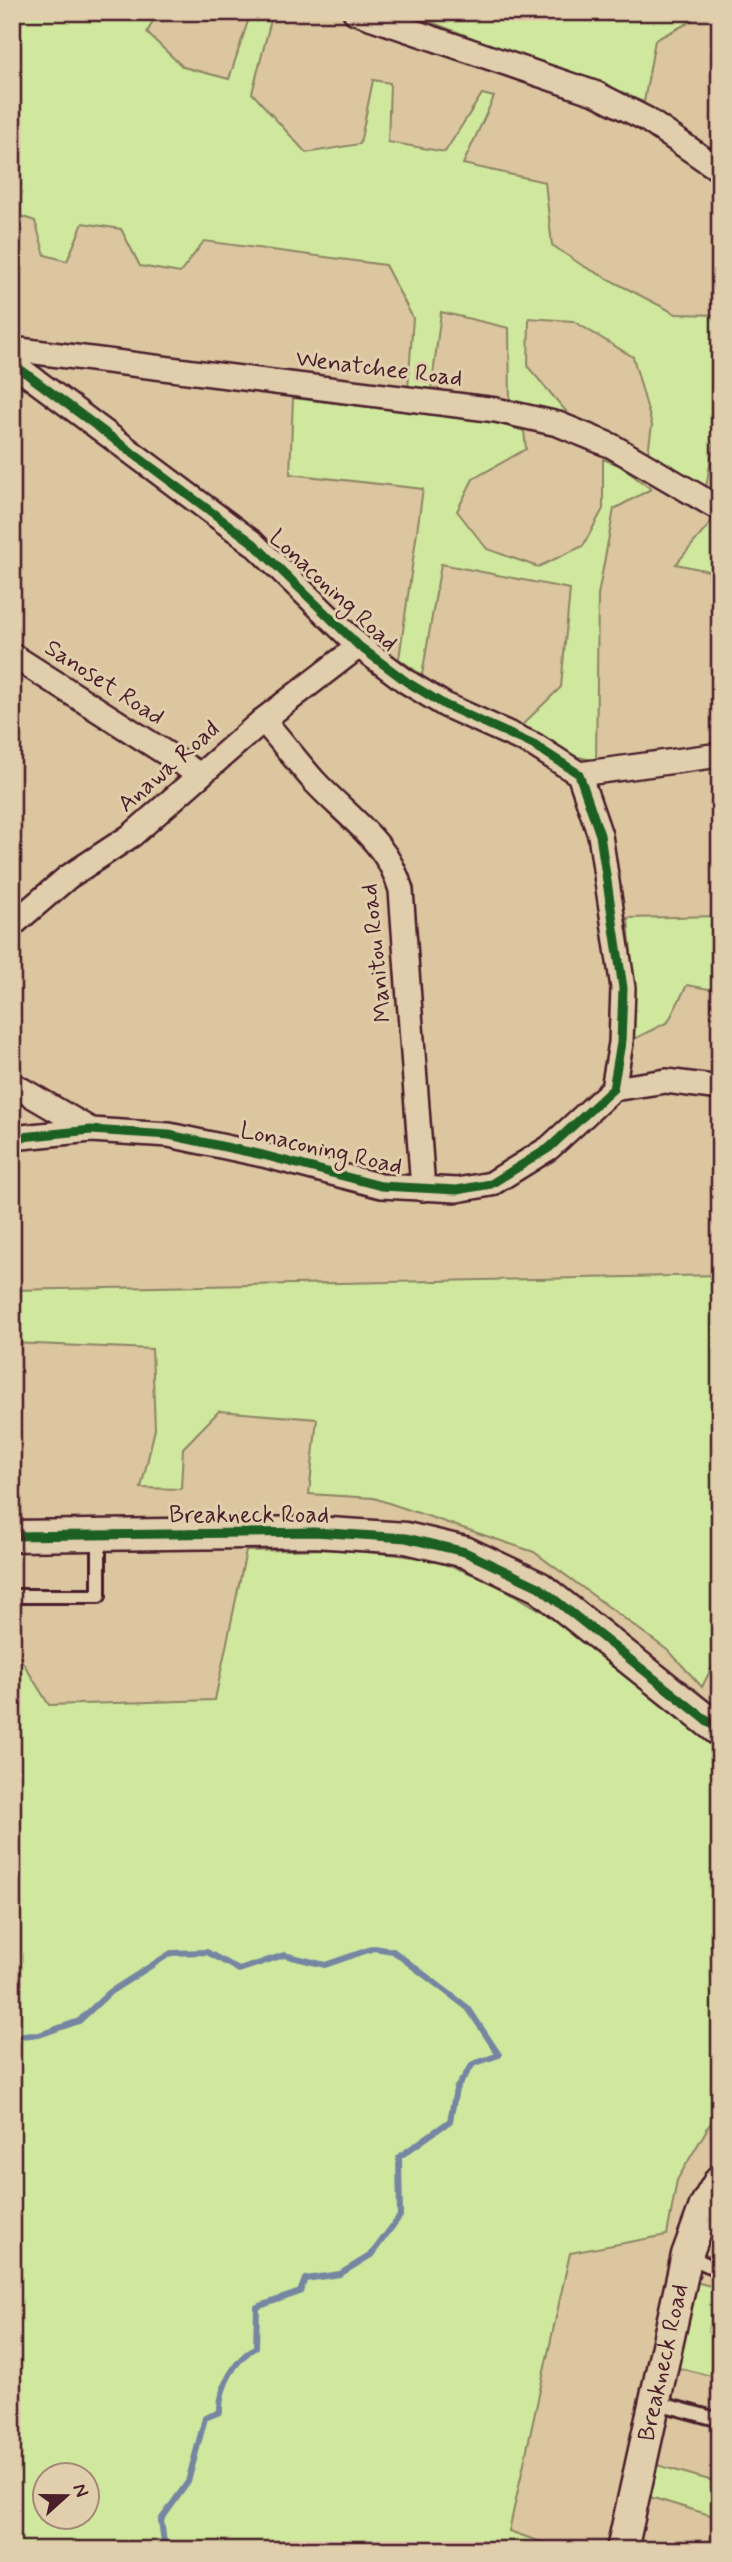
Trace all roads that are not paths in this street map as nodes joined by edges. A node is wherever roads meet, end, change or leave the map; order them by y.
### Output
1 (355, 12) edge
2 (720, 170) edge
3 (12, 349) edge
4 (12, 363) edge
5 (720, 509) edge
6 (359, 646) junction
7 (15, 657) dead end
8 (263, 720) junction
9 (720, 755) edge
10 (579, 774) junction
11 (200, 775) junction
12 (12, 925) edge
13 (12, 1084) edge
14 (720, 1088) edge
15 (613, 1089) junction
16 (91, 1130) junction
17 (12, 1138) edge
18 (423, 1189) junction
19 (99, 1535) junction
20 (12, 1536) edge
21 (12, 1597) edge
22 (720, 1731) edge
23 (720, 2180) edge
24 (687, 2255) junction
25 (720, 2271) edge
26 (654, 2402) junction
27 (720, 2420) edge
28 (622, 2550) edge

1 - 2 street
3 - 5 street, Wenatchee Road
4 - 6 street, Lonaconing Road
6 - 8 street, Anawa Road
6 - 10 street, Lonaconing Road
7 - 11 street, Sanoset Road
8 - 11 street, Anawa Road
8 - 18 street, Manitou Road
9 - 10 street
10 - 15 street
11 - 12 street, Anawa Road
13 - 16 street
14 - 15 street
15 - 18 street, Lonaconing Road
16 - 17 street, Lonaconing Road
16 - 18 street, Lonaconing Road
19 - 20 street, Breakneck Road
19 - 21 lane
19 - 22 street, Breakneck Road
23 - 24 street, Breakneck Road
24 - 25 lane
24 - 26 street, Breakneck Road
26 - 27 lane
26 - 28 street, Breakneck Road

